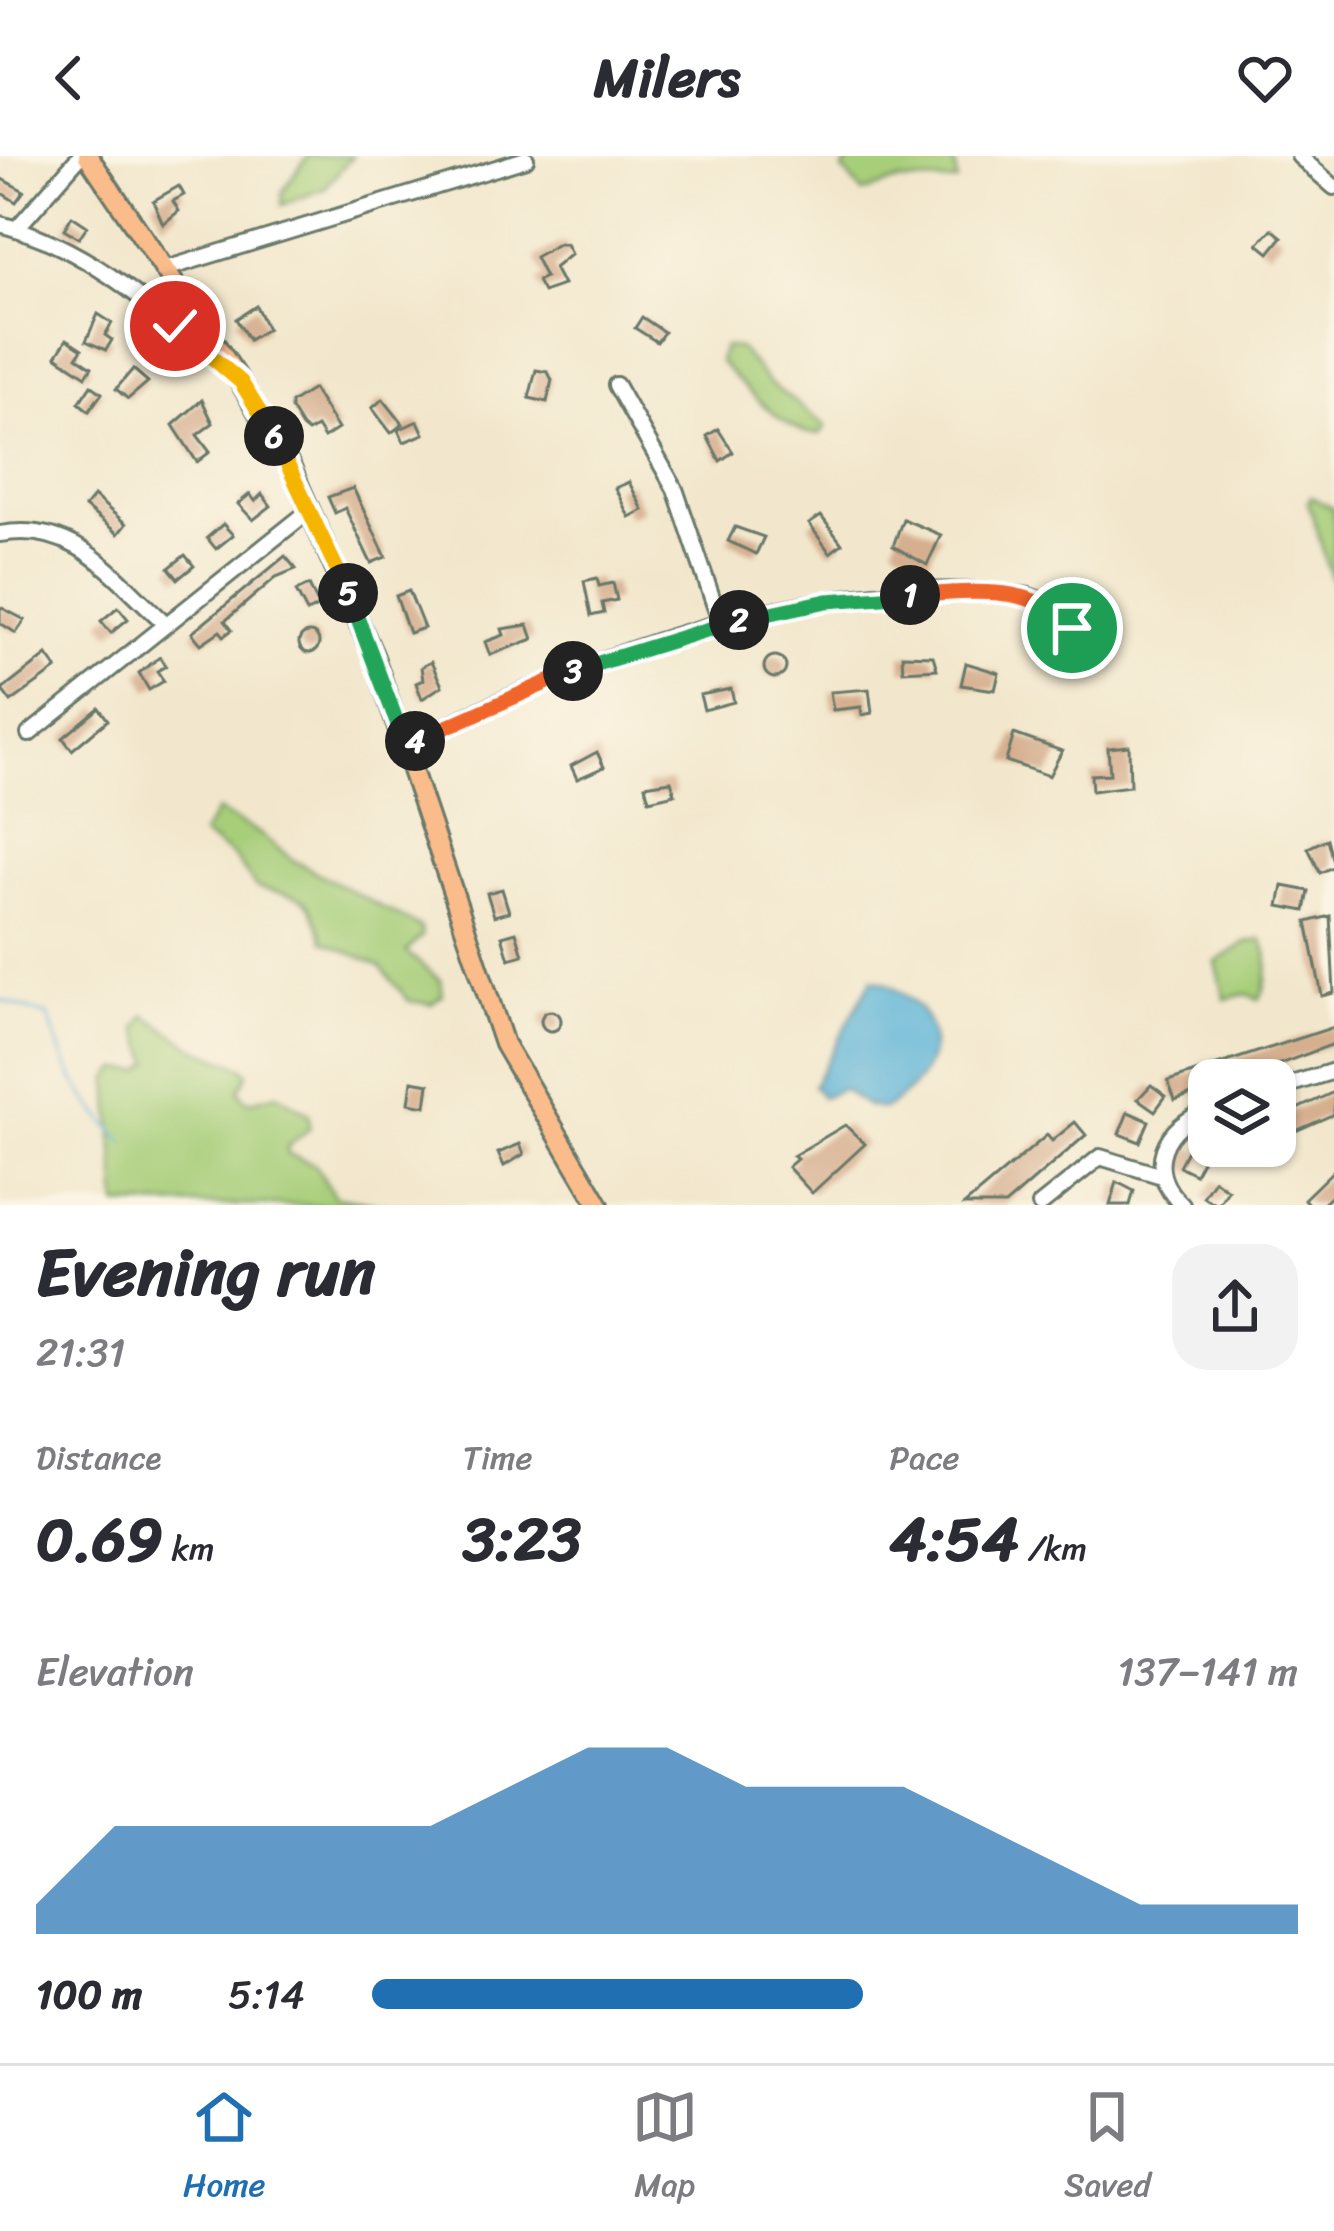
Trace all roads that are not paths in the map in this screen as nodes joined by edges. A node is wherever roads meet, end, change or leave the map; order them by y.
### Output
1 (84, 156) edge
2 (1299, 156) edge
3 (526, 159) dead end
4 (1334, 187) edge
5 (0, 224) edge
6 (17, 228) junction
7 (162, 270) junction
8 (241, 382) junction
9 (616, 385) dead end
10 (310, 510) junction
11 (0, 534) edge
12 (165, 623) junction
13 (721, 624) junction
14 (1081, 665) dead end
15 (29, 734) dead end
16 (406, 746) junction
17 (1334, 1071) edge
18 (1296, 1083) edge
19 (1188, 1119) edge
20 (1162, 1176) junction
21 (599, 1205) edge
22 (1040, 1205) edge
23 (1182, 1205) edge

1 - 6 street
1 - 7 main road
2 - 4 street
3 - 7 street
5 - 6 street
6 - 8 street
7 - 8 main road
8 - 10 main road
9 - 13 street
10 - 12 street
10 - 16 main road
11 - 12 street
12 - 15 street
13 - 14 street
13 - 16 street
16 - 21 main road
17 - 18 street
19 - 20 street
20 - 22 street
20 - 23 street

